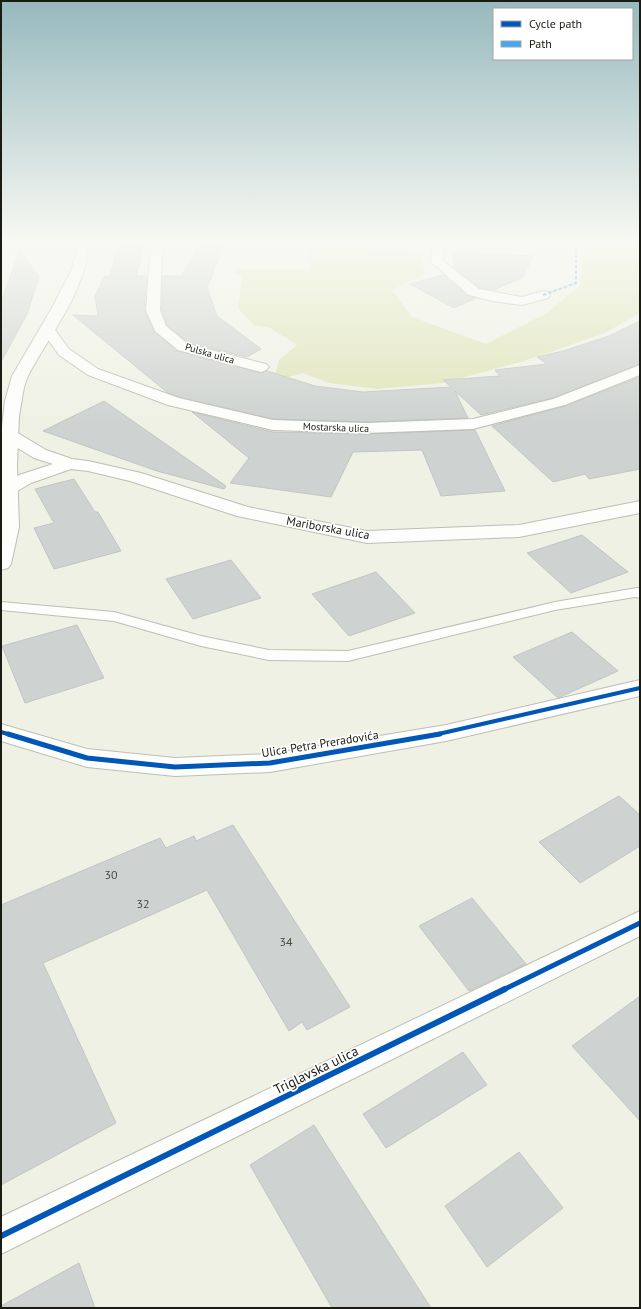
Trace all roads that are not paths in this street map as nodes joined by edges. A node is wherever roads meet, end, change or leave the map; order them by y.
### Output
1 (62, 301) edge
2 (153, 301) edge
3 (48, 330) junction
4 (260, 367) dead end
5 (640, 370) edge
6 (6, 436) edge
7 (70, 464) junction
8 (8, 490) junction
9 (640, 507) edge
10 (1, 564) edge
11 (640, 594) edge
12 (1, 606) edge
13 (640, 688) edge
14 (1, 732) edge
15 (640, 923) edge
16 (1, 1236) edge

1 - 3 street
2 - 4 street, Pulska ulica
3 - 5 street, Mostarska ulica
3 - 6 street
6 - 7 street, Mariborska ulica
6 - 8 street
7 - 8 street
7 - 9 street, Mariborska ulica
8 - 10 street
11 - 12 lane
13 - 14 street, Ulica Petra Preradovića
15 - 16 street, Triglavska ulica

